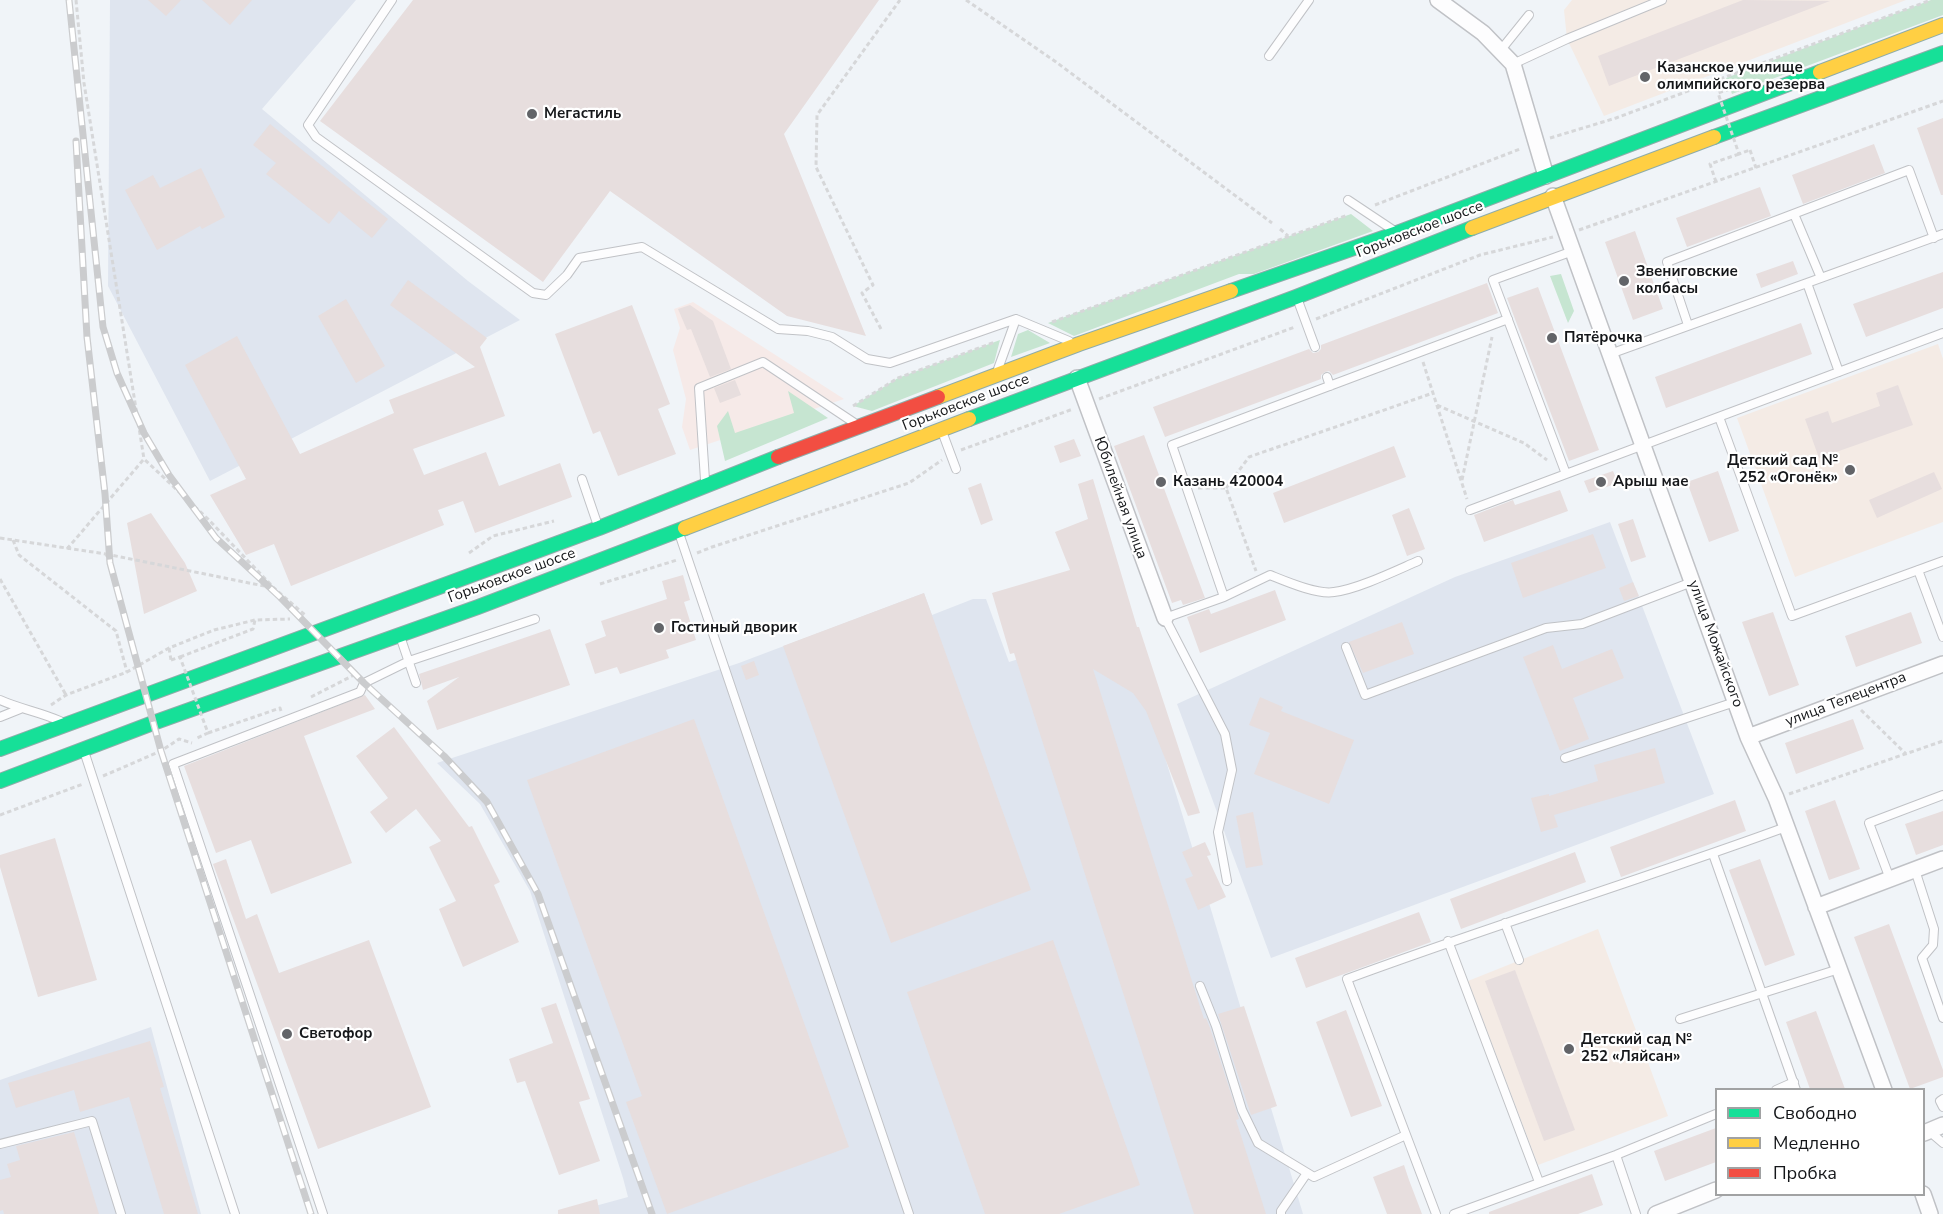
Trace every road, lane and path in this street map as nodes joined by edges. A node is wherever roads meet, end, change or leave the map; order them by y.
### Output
1 (76, 0) edge
2 (392, 0) edge
3 (900, 0) edge
4 (966, 0) edge
5 (1309, 0) edge
6 (1438, 0) edge
7 (1662, 0) edge
8 (1931, 0) edge
9 (1529, 15) dead end
10 (1943, 26) edge
11 (1500, 51) junction
12 (1943, 53) edge
13 (1269, 56) dead end
14 (1512, 64) junction
15 (1730, 89) dead end
16 (1943, 101) edge
17 (1548, 139) dead end
18 (1520, 149) dead end
19 (1739, 154) junction
20 (1756, 168) junction
21 (1546, 176) junction
22 (1716, 182) junction
23 (1553, 196) junction
24 (1348, 200) dead end
25 (1368, 208) dead end
26 (1351, 214) dead end
27 (1794, 214) junction
28 (1272, 223) dead end
29 (1280, 229) dead end
30 (1397, 233) junction
31 (1566, 234) junction
32 (1943, 234) edge
33 (1288, 237) junction
34 (1934, 237) junction
35 (1573, 251) junction
36 (1821, 278) junction
37 (1807, 283) junction
38 (1296, 297) junction
39 (1016, 319) junction
40 (1508, 319) junction
41 (1306, 322) junction
42 (1048, 323) dead end
43 (1495, 324) junction
44 (1688, 325) junction
45 (881, 329) dead end
46 (1943, 333) edge
47 (1000, 340) dead end
48 (1079, 345) junction
49 (1315, 347) dead end
50 (1420, 352) junction
51 (1610, 354) junction
52 (1839, 372) junction
53 (996, 375) junction
54 (1327, 377) dead end
55 (1077, 378) junction
56 (1330, 386) junction
57 (1433, 393) junction
58 (1085, 404) junction
59 (1437, 405) junction
60 (853, 406) dead end
61 (1719, 417) junction
62 (1474, 422) junction
63 (862, 428) junction
64 (941, 429) junction
65 (1643, 445) junction
66 (950, 454) junction
67 (144, 459) junction
68 (956, 469) dead end
69 (1566, 474) junction
70 (582, 479) dead end
71 (1461, 482) junction
72 (705, 485) junction
73 (1187, 488) junction
74 (1226, 488) junction
75 (1470, 510) joint
76 (599, 528) junction
77 (679, 531) junction
78 (0, 538) edge
79 (13, 540) junction
80 (67, 549) junction
81 (106, 554) junction
82 (688, 557) junction
83 (1418, 561) dead end
84 (1943, 561) edge
85 (1918, 570) junction
86 (113, 573) dead end
87 (0, 579) edge
88 (1259, 580) junction
89 (1692, 582) junction
90 (594, 585) dead end
91 (274, 588) junction
92 (1224, 597) junction
93 (1165, 618) junction
94 (290, 619) dead end
95 (302, 619) dead end
96 (535, 619) dead end
97 (255, 621) junction
98 (400, 635) junction
99 (1943, 637) edge
100 (1346, 646) dead end
101 (169, 648) junction
102 (180, 657) junction
103 (409, 661) junction
104 (1943, 664) edge
105 (365, 670) dead end
106 (127, 672) junction
107 (416, 683) dead end
108 (1849, 699) junction
109 (0, 700) edge
110 (302, 701) dead end
111 (1736, 702) junction
112 (20, 709) junction
113 (0, 717) edge
114 (261, 720) dead end
115 (67, 724) junction
116 (208, 733) junction
117 (1748, 737) junction
118 (197, 738) dead end
119 (1943, 741) edge
120 (200, 746) dead end
121 (0, 749) edge
122 (83, 749) junction
123 (1906, 754) junction
124 (1565, 758) dead end
125 (93, 780) junction
126 (0, 781) edge
127 (1943, 795) edge
128 (1776, 798) junction
129 (0, 815) edge
130 (1786, 827) junction
131 (1713, 854) junction
132 (1943, 859) edge
133 (1915, 870) junction
134 (1890, 879) junction
135 (1227, 881) dead end
136 (1816, 907) junction
137 (1505, 923) junction
138 (1448, 941) junction
139 (1519, 960) dead end
140 (1839, 969) junction
141 (1200, 986) dead end
142 (1763, 994) junction
143 (1943, 1018) edge
144 (1680, 1019) dead end
145 (1795, 1086) edge
146 (1884, 1088) edge
147 (1943, 1100) edge
148 (1943, 1107) edge
149 (1715, 1114) edge
150 (1932, 1130) edge
151 (1406, 1135) junction
152 (1943, 1143) edge
153 (0, 1144) edge
154 (1616, 1155) junction
155 (1307, 1173) junction
156 (1539, 1182) junction
157 (1715, 1190) edge
158 (1924, 1196) edge
159 (121, 1214) edge
160 (235, 1214) edge
161 (322, 1214) edge
162 (909, 1214) edge
163 (1281, 1214) edge
164 (1436, 1214) edge
165 (1454, 1214) edge
166 (1636, 1214) edge
167 (1656, 1214) edge
168 (1930, 1214) edge

1 - 67 path
2 - 39 lane
3 - 45 path
4 - 28 path
5 - 13 lane
6 - 11 street
7 - 14 lane
8 - 17 path
9 - 11 lane
10 - 21 main road, Горьковское шоссе
11 - 14 street
12 - 23 main road, Горьковское шоссе
14 - 21 street
15 - 19 path, bridge
16 - 20 path
18 - 25 path
19 - 20 path, bridge
19 - 22 path
20 - 22 path
21 - 30 main road, Горьковское шоссе
22 - 31 path
23 - 31 street, улица Можайского
23 - 38 main road, Горьковское шоссе
24 - 30 lane
26 - 33 path
27 - 34 lane
27 - 36 lane
27 - 44 lane
29 - 33 path
30 - 48 main road, Горьковское шоссе
31 - 35 street, улица Можайского
31 - 41 path
32 - 34 lane
33 - 42 path
34 - 36 lane
35 - 40 lane
35 - 51 street, улица Можайского
36 - 37 lane
37 - 44 lane
37 - 52 lane
38 - 41 lane
38 - 55 main road, Горьковское шоссе
39 - 48 lane
39 - 53 lane
40 - 43 lane
40 - 69 lane
41 - 49 lane
41 - 58 path
43 - 50 lane
43 - 62 path
44 - 51 lane
46 - 52 lane
47 - 60 path
48 - 53 main road, Горьковское шоссе
50 - 56 lane
50 - 57 path
51 - 65 street, улица Можайского
52 - 61 lane
53 - 63 main road, Горьковское шоссе
54 - 56 lane
55 - 58 street, Юбилейная улица
55 - 64 main road, Горьковское шоссе
56 - 73 lane
57 - 59 path
57 - 74 path
58 - 66 path
58 - 93 street, Юбилейная улица
59 - 62 path
59 - 71 path
61 - 65 lane
61 - 85 lane
62 - 69 path
62 - 71 path
63 - 72 main road, Горьковское шоссе
63 - 72 lane
64 - 66 lane
64 - 77 main road, Горьковское шоссе
65 - 69 lane
65 - 89 street, улица Можайского
66 - 68 lane
66 - 82 path
67 - 80 path
67 - 91 path
69 - 75 lane
70 - 76 lane
71 - 75 path
72 - 76 main road, Горьковское шоссе
73 - 74 path
73 - 92 lane
74 - 88 path
76 - 115 main road, Горьковское шоссе
77 - 82 lane
77 - 98 main road, Горьковское шоссе
78 - 79 path
79 - 80 path
79 - 106 path
80 - 81 path
81 - 86 path
81 - 91 path
82 - 90 path
82 - 162 lane
83 - 88 lane
84 - 85 lane
85 - 99 lane
87 - 106 path
88 - 92 lane
89 - 100 lane
89 - 111 street, улица Можайского
91 - 95 path
92 - 93 lane
93 - 135 lane
94 - 97 path
96 - 103 lane
97 - 101 path
97 - 102 path
98 - 103 lane
98 - 122 main road, Горьковское шоссе
101 - 102 path, bridge
101 - 106 path
102 - 116 path, bridge
103 - 107 lane
103 - 161 lane
104 - 108 street, улица Телецентра
105 - 110 path
108 - 117 street, улица Телецентра
108 - 123 path
109 - 112 lane
111 - 117 street, улица Можайского
111 - 124 lane
112 - 113 lane
112 - 115 lane
114 - 116 path
115 - 121 main road, Горьковское шоссе
116 - 118 path, bridge
117 - 128 street, улица Можайского
119 - 123 path
120 - 125 path
122 - 125 lane
122 - 126 main road, Горьковское шоссе
123 - 128 path
125 - 129 path
125 - 160 lane
127 - 134 lane
128 - 130 street, улица Можайского
130 - 131 lane
130 - 136 street, улица Можайского
131 - 137 lane
131 - 142 lane
132 - 133 street
133 - 134 street
133 - 143 lane
134 - 136 street
136 - 140 street, улица Можайского
137 - 138 lane
137 - 139 lane
138 - 151 lane
138 - 156 lane
140 - 142 lane
140 - 146 street, улица Можайского
141 - 155 lane
142 - 144 lane
142 - 145 lane
147 - 148 lane
149 - 154 lane
150 - 152 lane
151 - 155 lane
151 - 164 lane
153 - 159 lane
154 - 156 lane
154 - 166 lane
155 - 163 lane
156 - 165 lane
157 - 167 street
158 - 168 street

